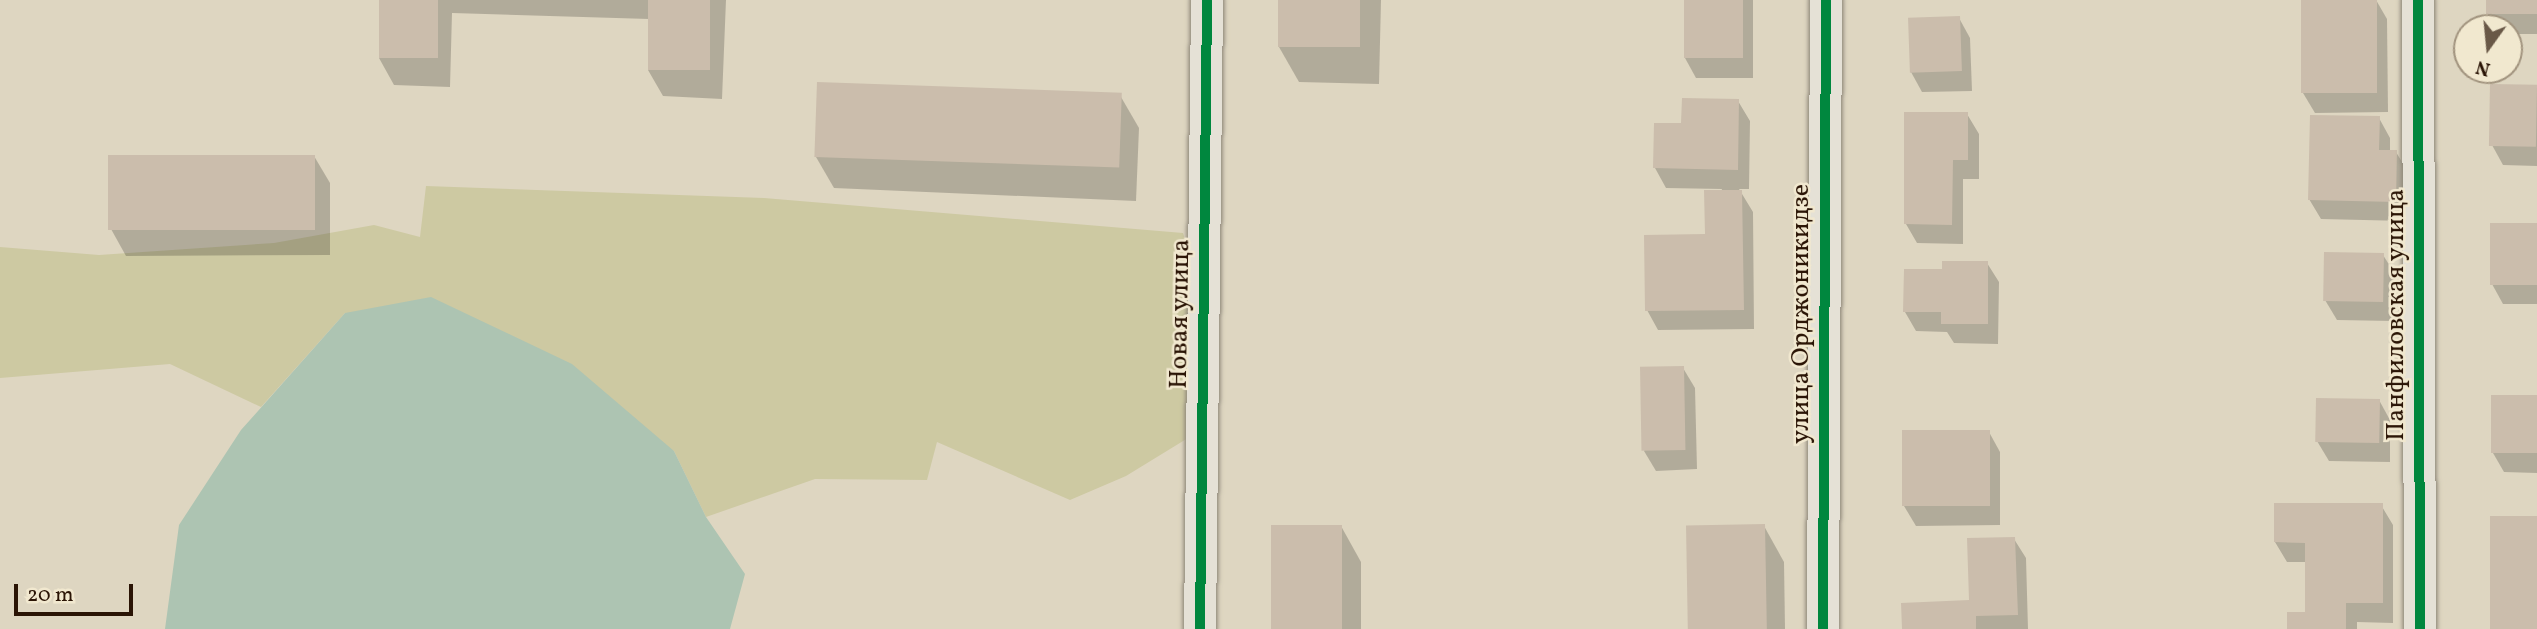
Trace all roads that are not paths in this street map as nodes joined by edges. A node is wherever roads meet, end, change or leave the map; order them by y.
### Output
1 (1206, 0) edge
2 (1826, 0) edge
3 (2418, 0) edge
4 (1200, 629) edge
5 (1823, 629) edge
6 (2420, 629) edge

1 - 4 street, Новая улица
2 - 5 street, улица Орджоникидзе
3 - 6 street, Панфиловская улица

